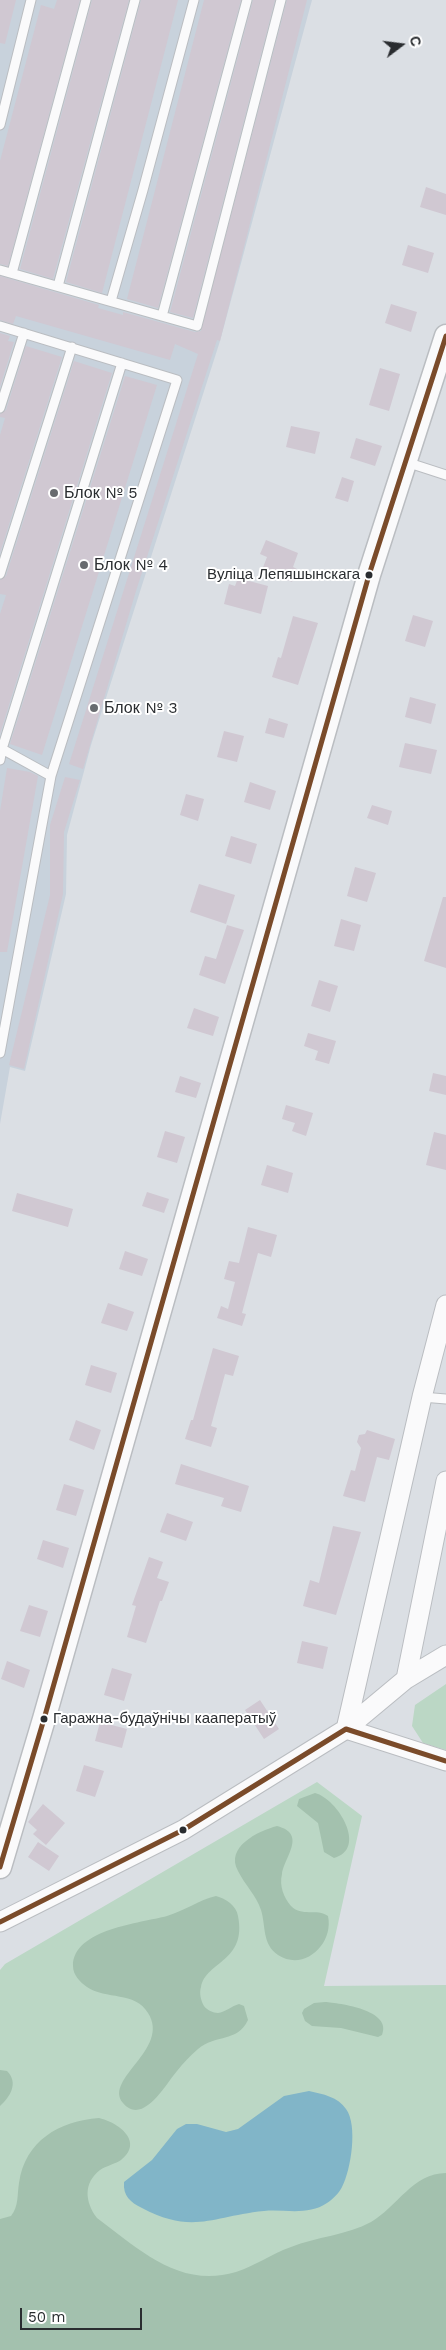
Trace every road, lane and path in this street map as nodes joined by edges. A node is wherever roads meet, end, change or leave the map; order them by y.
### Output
1 (31, 0) edge
2 (86, 0) edge
3 (136, 0) edge
4 (194, 0) edge
5 (247, 0) edge
6 (280, 0) edge
7 (0, 125) edge
8 (0, 270) edge
9 (12, 273) junction
10 (58, 286) junction
11 (111, 301) junction
12 (162, 316) junction
13 (0, 326) edge
14 (24, 333) junction
15 (446, 336) edge
16 (72, 348) junction
17 (122, 363) junction
18 (0, 408) edge
19 (406, 462) junction
20 (446, 475) edge
21 (0, 574) edge
22 (2, 750) junction
23 (0, 760) edge
24 (50, 776) junction
25 (0, 1052) edge
26 (446, 1305) edge
27 (422, 1397) junction
28 (446, 1399) edge
29 (446, 1481) edge
30 (446, 1655) edge
31 (406, 1679) junction
32 (346, 1730) junction
33 (446, 1761) edge
34 (0, 1868) edge
35 (0, 1922) edge

1 - 7 lane
2 - 9 lane
3 - 10 lane
4 - 11 lane
5 - 12 lane
6 - 12 lane
8 - 9 lane
9 - 10 lane
10 - 11 lane
11 - 12 lane
13 - 14 lane
14 - 16 lane
14 - 18 lane
15 - 19 street
16 - 17 lane
16 - 21 lane
17 - 22 lane
17 - 24 lane
19 - 20 lane
19 - 34 street
22 - 23 lane
22 - 24 lane
24 - 25 lane
26 - 27 street
27 - 28 lane
27 - 32 street
29 - 31 street
30 - 31 street
31 - 32 street
32 - 33 street
32 - 35 street

